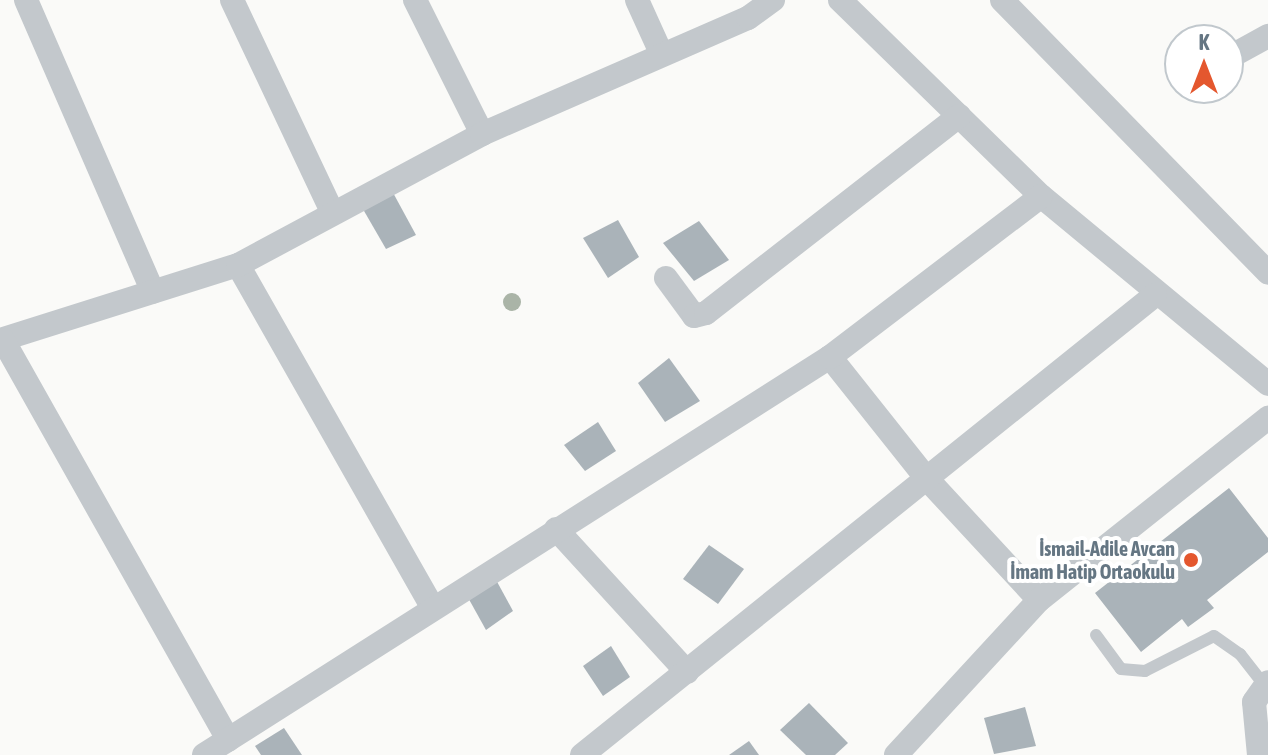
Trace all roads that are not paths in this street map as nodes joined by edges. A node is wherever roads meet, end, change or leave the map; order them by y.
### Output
1 (26, 0) edge
2 (232, 0) edge
3 (415, 0) edge
4 (637, 0) edge
5 (773, 0) edge
6 (840, 0) edge
7 (1002, 0) edge
8 (1268, 36) edge
9 (1244, 49) edge
10 (662, 55) junction
11 (959, 116) junction
12 (482, 134) junction
13 (1041, 196) junction
14 (332, 212) junction
15 (238, 265) junction
16 (1268, 273) edge
17 (666, 278) dead end
18 (153, 292) junction
19 (1155, 295) junction
20 (1, 340) edge
21 (830, 357) junction
22 (1268, 384) edge
23 (1268, 418) edge
24 (928, 480) junction
25 (556, 529) junction
26 (1039, 600) junction
27 (432, 607) junction
28 (1096, 635) dead end
29 (687, 672) junction
30 (1267, 684) edge
31 (228, 740) junction
32 (584, 754) edge
33 (204, 755) edge
34 (896, 755) edge
35 (1259, 755) edge

1 - 18 street
2 - 14 street
3 - 12 street
4 - 10 street
5 - 10 street
6 - 11 street
7 - 16 street
8 - 9 street
10 - 12 street
11 - 13 street
11 - 17 street
12 - 14 street
13 - 19 street
13 - 21 street
14 - 15 street
15 - 18 street
15 - 27 street
18 - 20 street
19 - 22 street
19 - 24 street
20 - 31 street
21 - 24 street
21 - 25 street
23 - 26 street
24 - 26 street
24 - 29 street
25 - 27 street
25 - 29 street
26 - 34 street
27 - 31 street
28 - 30 lane
29 - 32 street
30 - 35 street
31 - 33 street

